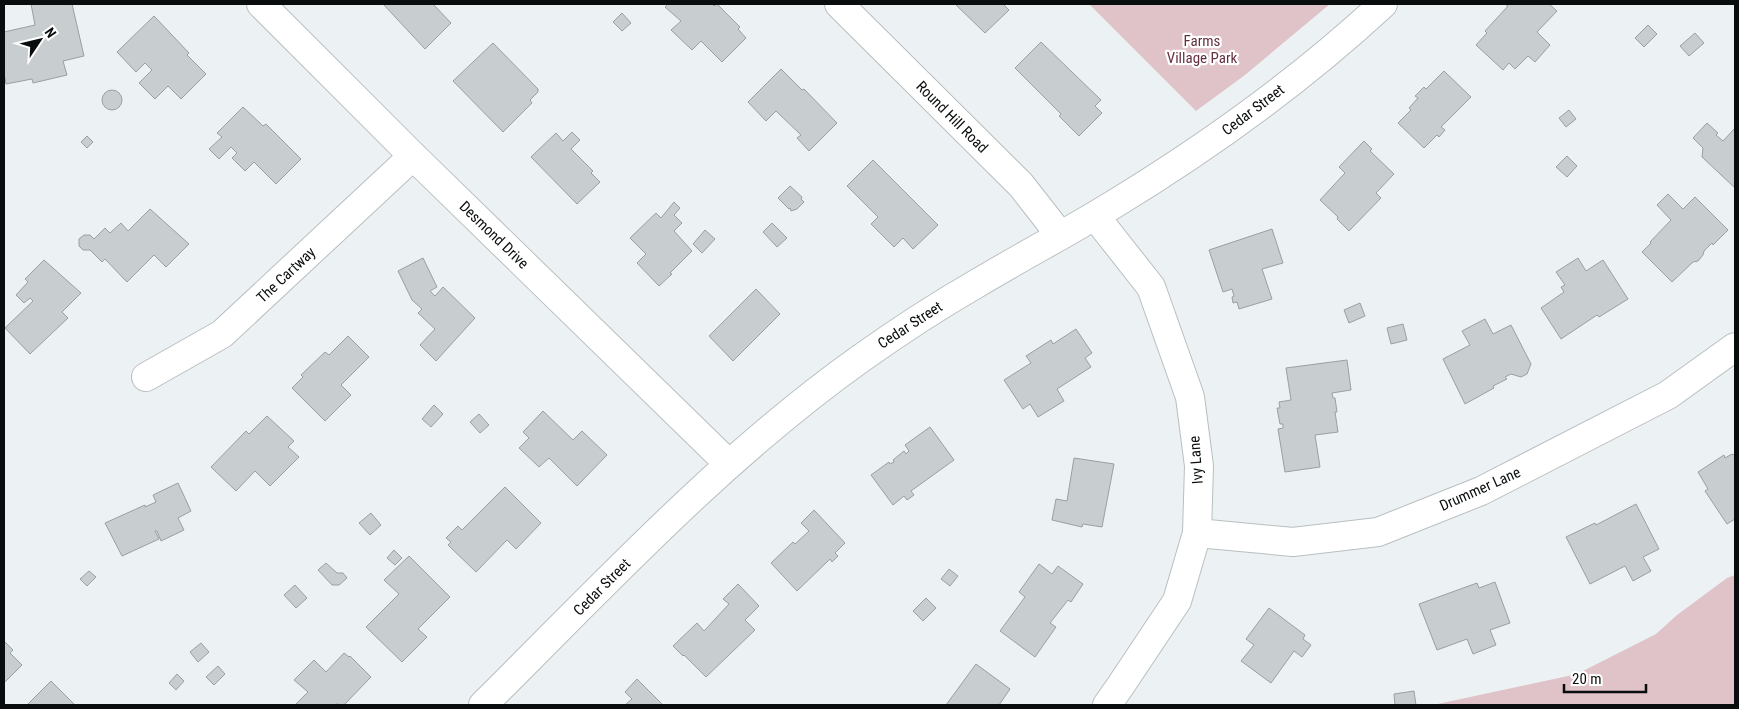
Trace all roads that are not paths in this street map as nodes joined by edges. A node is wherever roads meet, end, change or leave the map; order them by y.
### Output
1 (261, 4) edge
2 (839, 4) edge
3 (1383, 4) edge
4 (414, 156) junction
5 (1095, 216) junction
6 (1060, 236) junction
7 (1735, 347) edge
8 (146, 377) dead end
9 (729, 464) junction
10 (1198, 533) junction
11 (483, 705) edge
12 (1106, 705) edge

1 - 4 street, Desmond Drive
2 - 6 street, Round Hill Road
3 - 5 street, Cedar Street
4 - 8 street, The Cartway
4 - 9 street, Desmond Drive
5 - 6 street, Cedar Street
5 - 10 street, Ivy Lane
6 - 9 street, Cedar Street
7 - 10 street, Drummer Lane
9 - 11 street, Cedar Street
10 - 12 street, Ivy Lane

